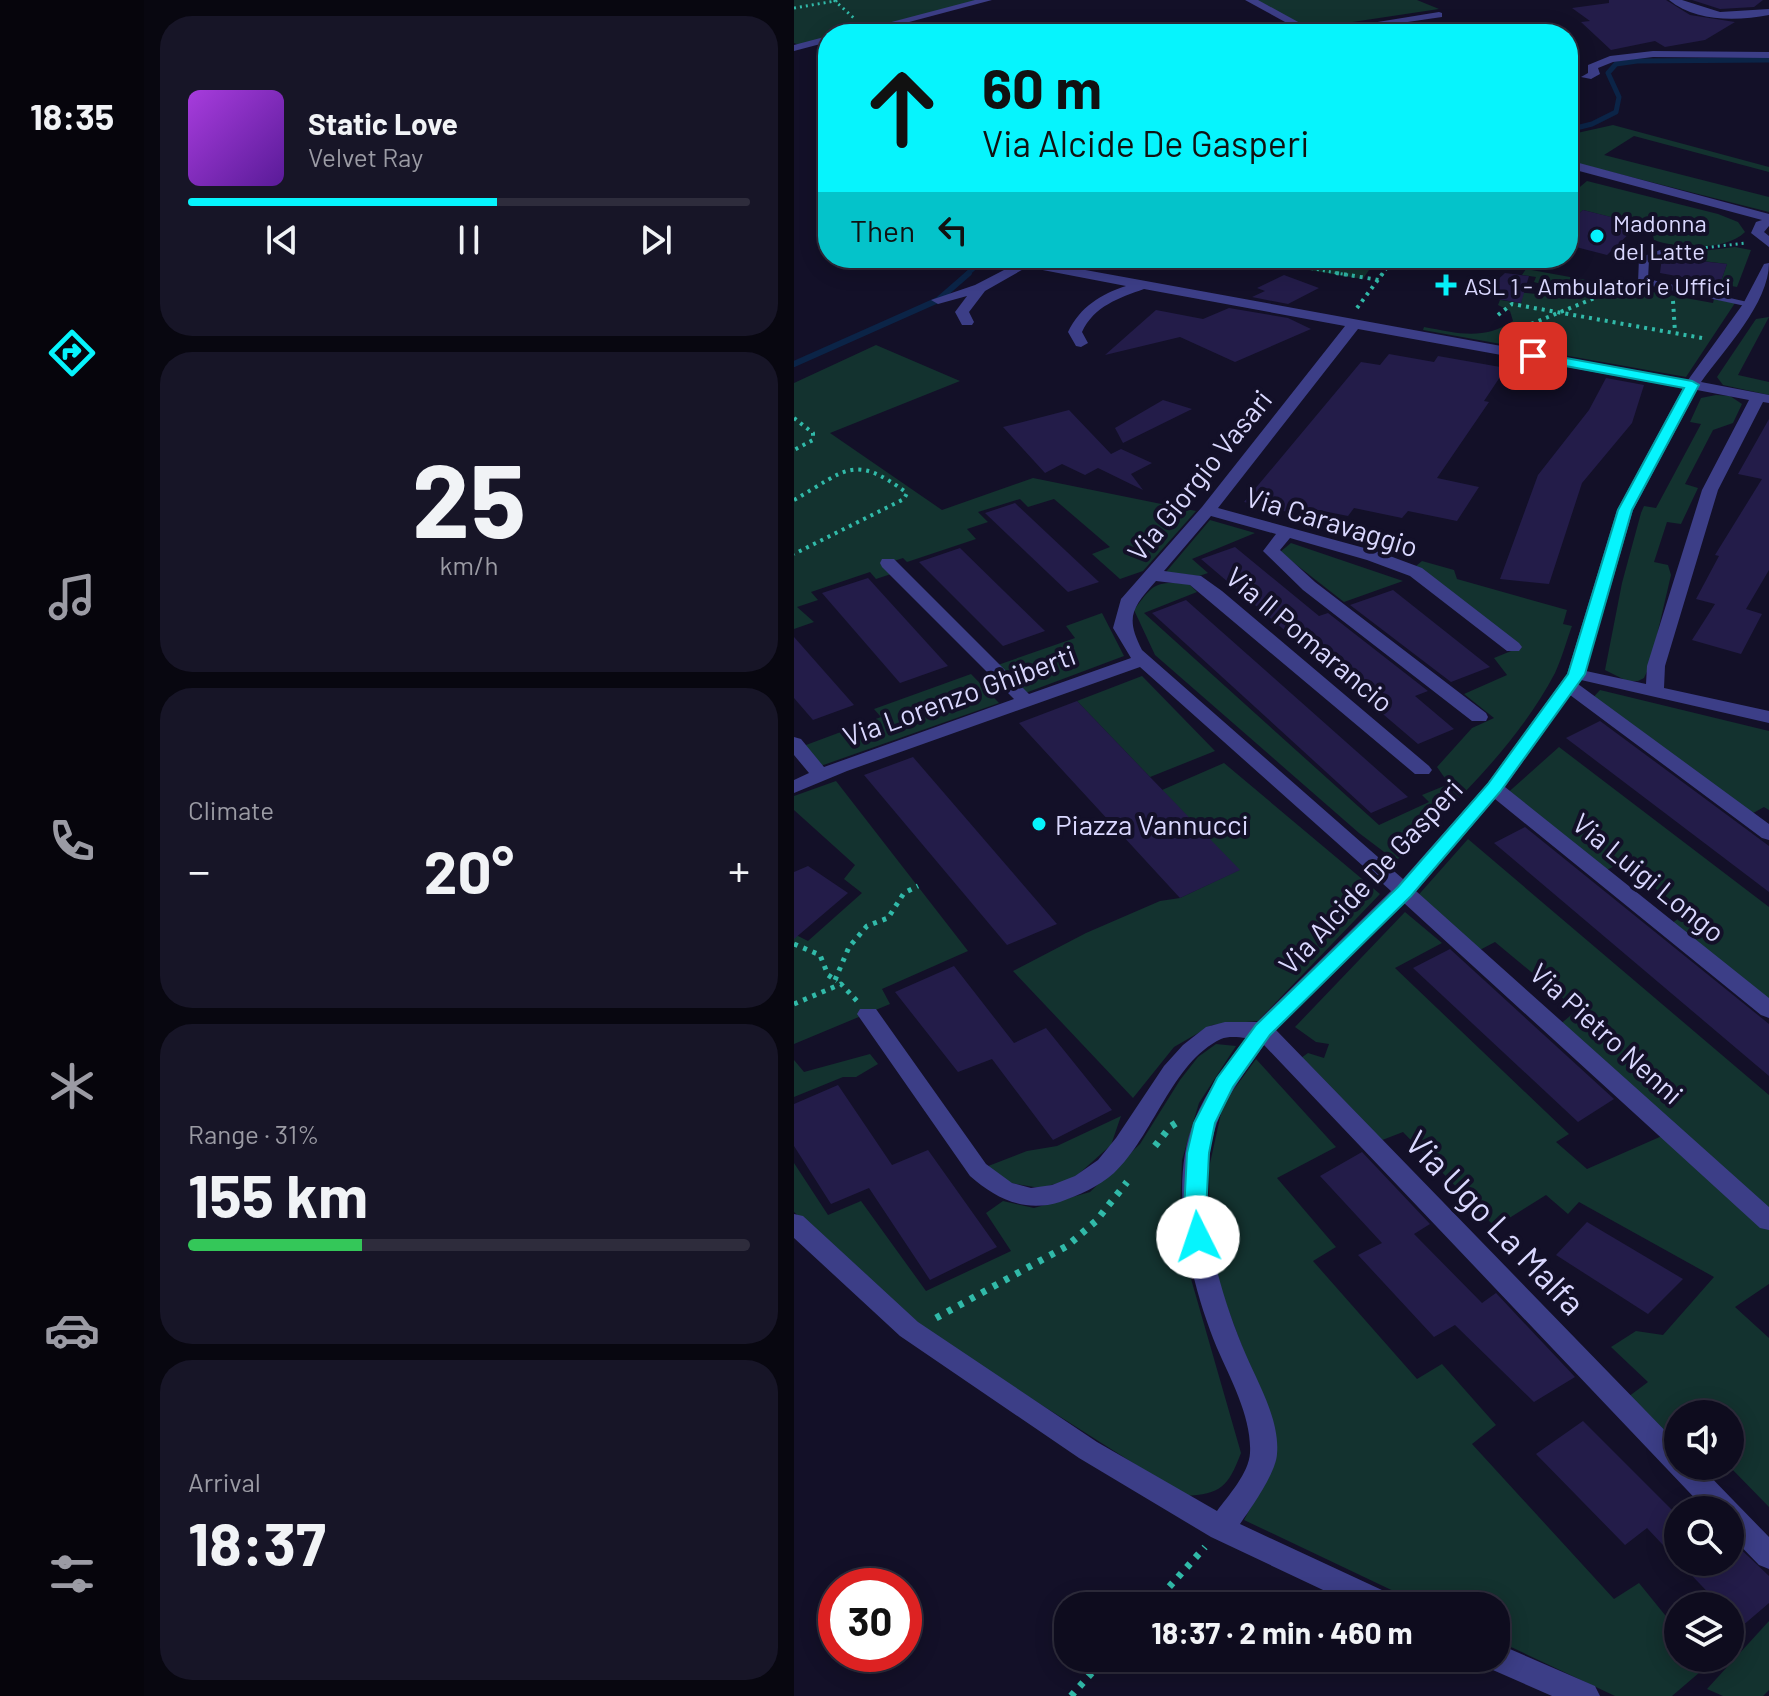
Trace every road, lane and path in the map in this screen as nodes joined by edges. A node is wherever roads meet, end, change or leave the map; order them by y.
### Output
1 (834, 0) edge
2 (841, 0) edge
3 (987, 0) edge
4 (1250, 0) edge
5 (1674, 0) edge
6 (794, 8) edge
7 (1769, 12) edge
8 (1439, 15) dead end
9 (857, 20) dead end
10 (891, 24) edge
11 (1295, 24) edge
12 (1380, 24) edge
13 (818, 42) edge
14 (794, 48) edge
15 (1769, 55) edge
16 (1587, 77) dead end
17 (1578, 167) edge
18 (1765, 223) edge
19 (1768, 242) edge
20 (1660, 253) joint
21 (1769, 267) edge
22 (1016, 268) edge
23 (1052, 268) edge
24 (1307, 268) edge
25 (1387, 268) edge
26 (1379, 280) junction
27 (1630, 283) dead end
28 (1147, 286) junction
29 (980, 288) junction
30 (1673, 289) junction
31 (938, 300) dead end
32 (1750, 304) junction
33 (1769, 308) edge
34 (1560, 312) junction
35 (1498, 315) dead end
36 (967, 322) dead end
37 (1354, 324) junction
38 (1675, 332) junction
39 (1722, 341) junction
40 (1081, 343) dead end
41 (1478, 347) junction
42 (1692, 385) junction
43 (1763, 398) edge
44 (794, 418) edge
45 (794, 450) edge
46 (794, 500) edge
47 (1208, 510) junction
48 (1284, 534) junction
49 (794, 554) edge
50 (888, 563) dead end
51 (1151, 575) junction
52 (1513, 647) dead end
53 (1143, 660) junction
54 (1572, 680) junction
55 (1655, 692) junction
56 (1026, 701) junction
57 (1479, 717) dead end
58 (1769, 717) edge
59 (794, 743) edge
60 (1422, 770) dead end
61 (821, 775) junction
62 (794, 787) edge
63 (1494, 788) junction
64 (1769, 834) edge
65 (918, 886) dead end
66 (1404, 891) junction
67 (794, 944) edge
68 (838, 982) junction
69 (794, 1004) edge
70 (1769, 1010) edge
71 (868, 1014) joint
72 (1263, 1030) junction
73 (1210, 1112) junction
74 (1147, 1156) dead end
75 (1131, 1177) dead end
76 (1769, 1221) edge
77 (794, 1223) edge
78 (909, 1329) junction
79 (1664, 1447) edge
80 (1695, 1480) edge
81 (1711, 1496) edge
82 (1221, 1528) junction
83 (1744, 1530) edge
84 (1769, 1556) edge
85 (1164, 1592) edge
86 (1357, 1592) edge
87 (1510, 1663) edge
88 (1092, 1672) edge
89 (1071, 1696) edge
90 (1585, 1696) edge

1 - 2 path
1 - 6 path
1 - 9 path
3 - 10 street
4 - 11 street
5 - 7 street
8 - 12 lane
13 - 14 street
15 - 16 street
17 - 18 street
18 - 19 street
19 - 20 path
20 - 30 lane
21 - 32 street, Via Alcide De Gasperi
22 - 29 street
23 - 28 street
24 - 26 path
25 - 26 path
26 - 37 path
27 - 34 path
28 - 37 street
28 - 40 street
29 - 31 street
29 - 36 street
30 - 32 lane
30 - 38 path
32 - 33 street
32 - 39 street, Via Alcide De Gasperi
34 - 35 path
34 - 38 path
34 - 41 path
37 - 41 street
37 - 47 street, Via Giorgio Vasari
38 - 39 path
39 - 42 street, Via Alcide De Gasperi
41 - 42 street
42 - 43 street
42 - 54 street, Via Alcide De Gasperi
43 - 55 street
44 - 45 path
46 - 49 path
47 - 48 street, Via Caravaggio
47 - 51 street, Via Giorgio Vasari
48 - 52 street, Via Caravaggio
48 - 57 street
50 - 56 street
51 - 53 street, Via Giorgio Vasari
51 - 60 street, Via Il Pomarancio
53 - 56 street, Via Lorenzo Ghiberti
53 - 66 street, Via Giorgio Vasari
54 - 55 street
54 - 63 street, Via Alcide De Gasperi
54 - 64 street
55 - 58 street
56 - 61 street, Via Lorenzo Ghiberti
59 - 61 street
61 - 62 street, Via Lorenzo Ghiberti
63 - 66 street, Via Alcide De Gasperi
63 - 70 street, Via Luigi Longo
65 - 68 path
66 - 72 street, Via Alcide De Gasperi
66 - 76 street, Via Pietro Nenni
67 - 68 path
68 - 69 path
68 - 71 path
71 - 72 street
72 - 73 street, Via Alcide De Gasperi
72 - 79 street, Via Ugo La Malfa
73 - 74 path
73 - 82 street, Via Alcide De Gasperi
75 - 78 path
77 - 78 street
78 - 82 street
80 - 81 street, Via Ugo La Malfa
82 - 85 path
82 - 86 street
83 - 84 street
87 - 90 street
88 - 89 path

